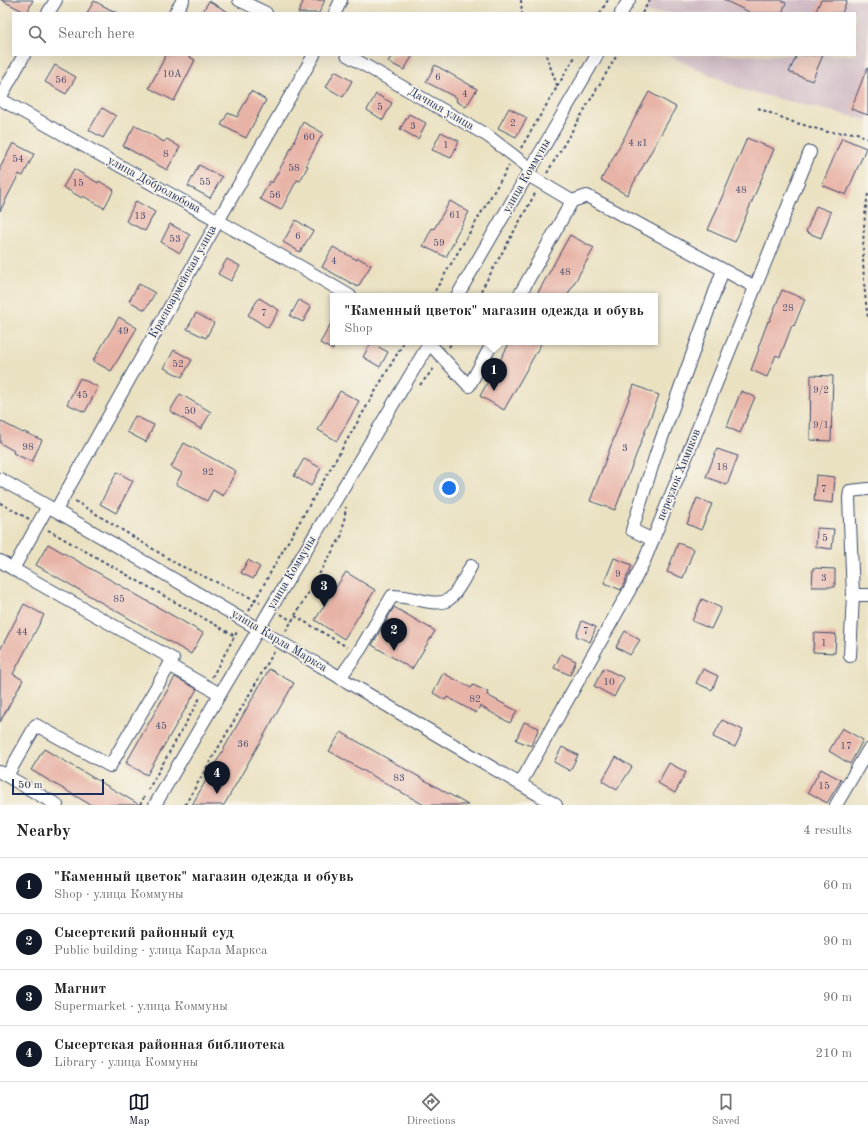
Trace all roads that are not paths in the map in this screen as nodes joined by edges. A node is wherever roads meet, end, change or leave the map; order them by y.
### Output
1 (56, 0) edge
2 (183, 0) edge
3 (239, 0) edge
4 (341, 0) edge
5 (629, 0) edge
6 (49, 12) edge
7 (176, 12) edge
8 (264, 12) edge
9 (335, 12) edge
10 (623, 12) edge
11 (23, 56) edge
12 (313, 56) edge
13 (349, 56) edge
14 (596, 56) edge
15 (0, 98) edge
16 (810, 152) dead end
17 (529, 172) junction
18 (572, 201) junction
19 (218, 221) junction
20 (723, 270) junction
21 (755, 287) junction
22 (345, 293) edge
23 (459, 293) edge
24 (521, 293) edge
25 (427, 345) edge
26 (432, 345) edge
27 (491, 345) edge
28 (0, 479) edge
29 (868, 489) edge
30 (52, 508) junction
31 (653, 540) junction
32 (0, 561) edge
33 (472, 566) dead end
34 (13, 569) junction
35 (852, 595) junction
36 (868, 595) edge
37 (259, 629) junction
38 (850, 656) dead end
39 (169, 665) junction
40 (340, 678) junction
41 (220, 694) junction
42 (868, 750) edge
43 (3, 774) edge
44 (520, 784) junction
45 (58, 805) edge
46 (155, 805) edge
47 (556, 805) edge
48 (836, 805) edge

1 - 6 street
2 - 7 street
3 - 8 street
4 - 9 street
5 - 10 street
11 - 15 street
12 - 19 street, Красноармейская улица
13 - 17 street, Дачная улица
14 - 17 street, улица Коммуны
15 - 19 street, улица Добролюбова
16 - 21 street, переулок Химиков
17 - 18 street, Дачная улица
17 - 23 street, улица Коммуны
18 - 20 street
18 - 24 street
19 - 22 street, улица Добролюбова
19 - 30 street, Красноармейская улица
20 - 21 street
20 - 31 street
21 - 31 street, переулок Химиков
25 - 37 street, улица Коммуны
26 - 27 street
28 - 30 street, улица Карла Маркса
29 - 35 street
30 - 34 street, Красноармейская улица
30 - 37 street, улица Карла Маркса
31 - 44 street, переулок Химиков
32 - 34 street
33 - 40 street
34 - 39 street
35 - 36 street
35 - 38 street
37 - 40 street, улица Карла Маркса
37 - 41 street, улица Коммуны
39 - 41 street
39 - 43 street
40 - 44 street, улица Карла Маркса
41 - 46 street, улица Коммуны
42 - 48 street
43 - 45 street
44 - 47 street, улица Карла Маркса

